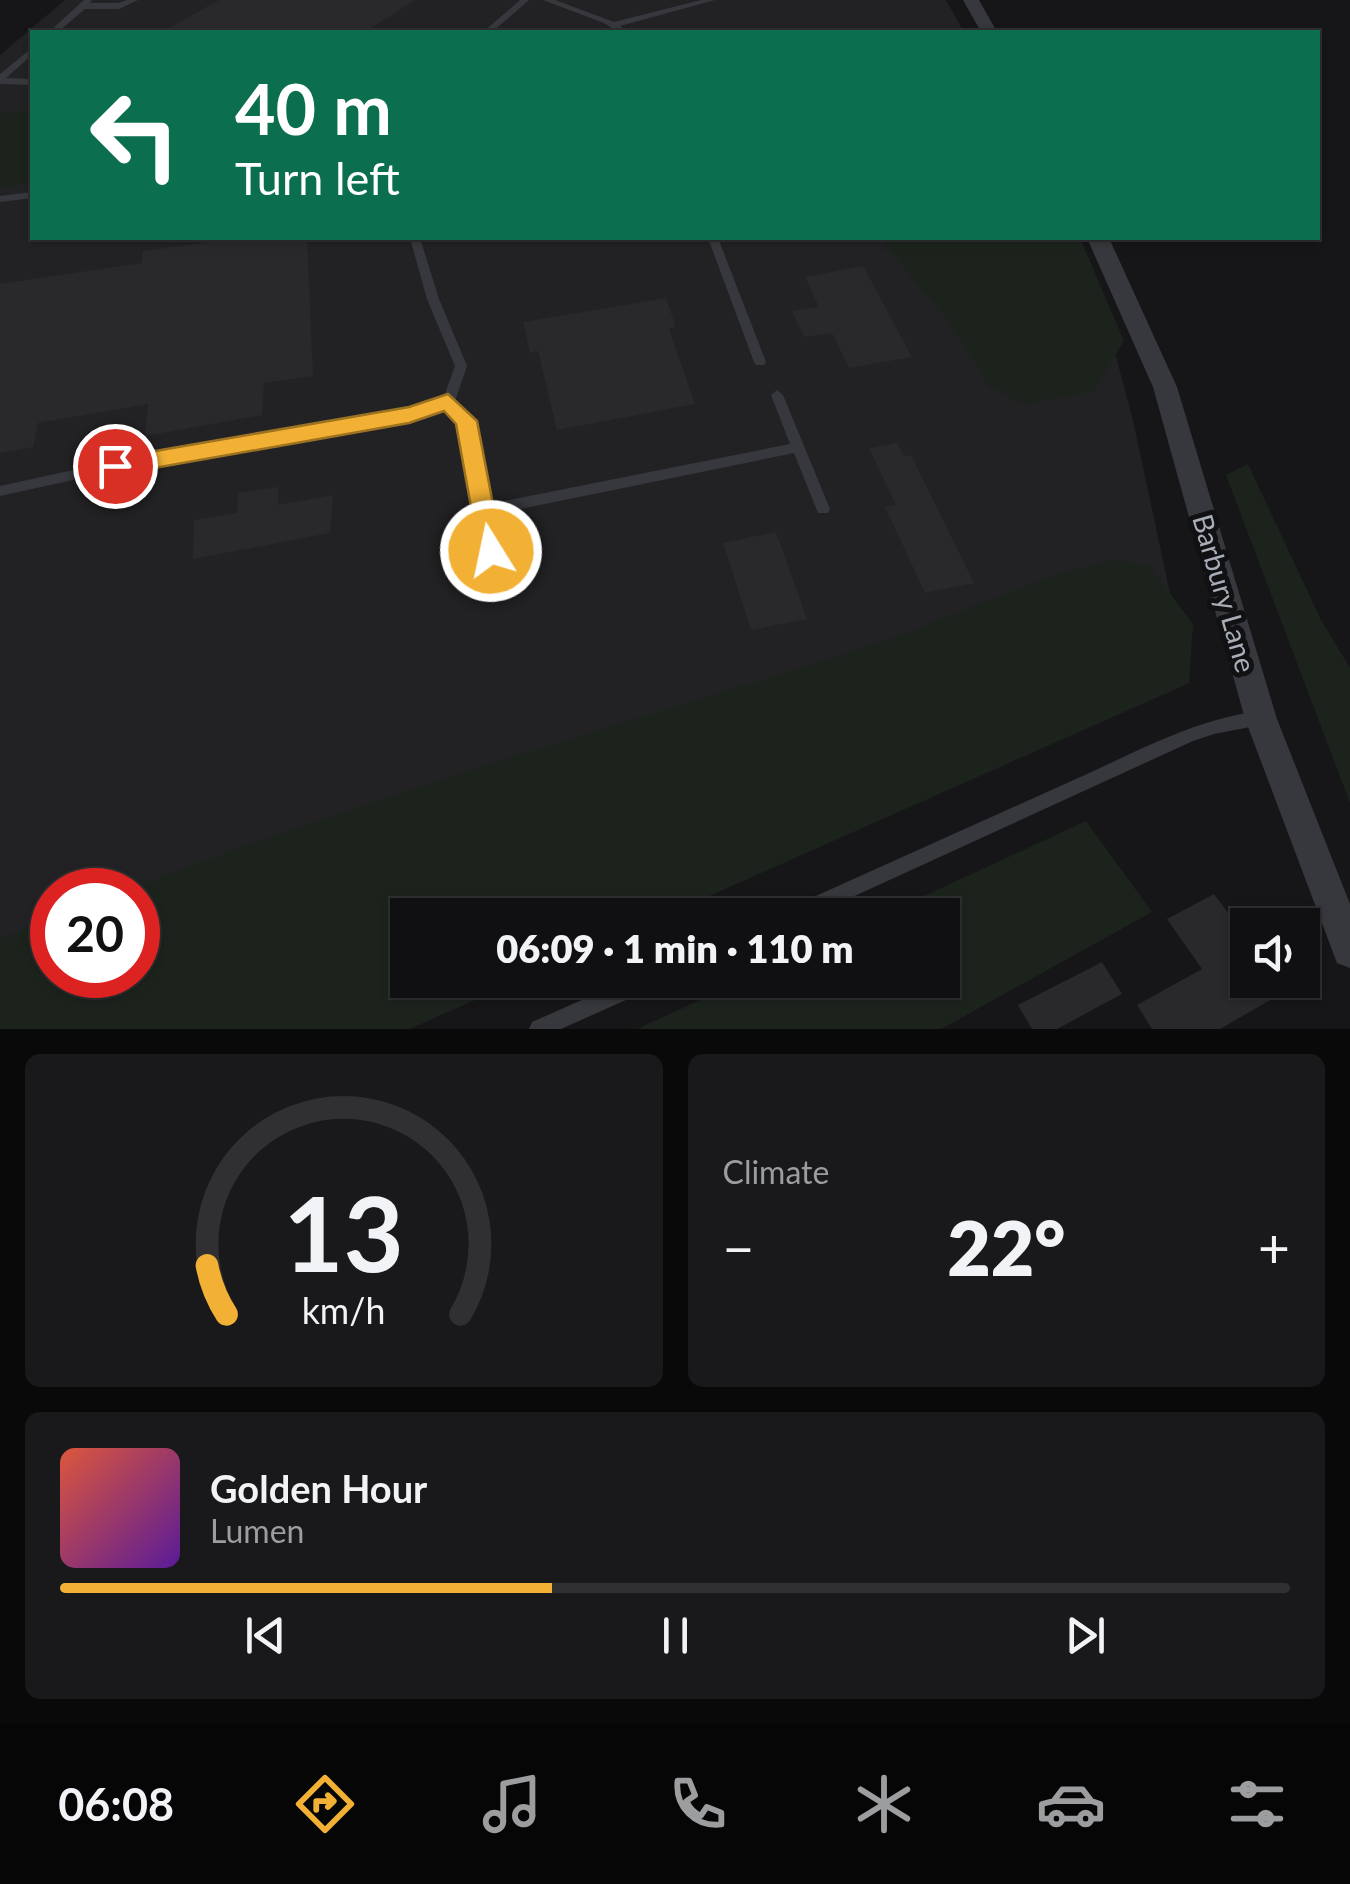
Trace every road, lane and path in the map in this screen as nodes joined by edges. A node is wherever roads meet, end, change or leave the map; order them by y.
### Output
1 (134, 0) edge
2 (525, 0) edge
3 (547, 0) edge
4 (711, 0) edge
5 (971, 0) edge
6 (86, 3) edge
7 (612, 25) junction
8 (55, 30) edge
9 (489, 30) edge
10 (620, 30) edge
11 (988, 30) edge
12 (30, 53) edge
13 (0, 80) edge
14 (30, 82) edge
15 (30, 195) edge
16 (0, 199) edge
17 (416, 240) edge
18 (711, 240) edge
19 (1099, 240) edge
20 (760, 362) dead end
21 (777, 395) dead end
22 (448, 402) junction
23 (798, 447) junction
24 (0, 491) edge
25 (824, 509) dead end
26 (484, 510) junction
27 (491, 551) dead end
28 (1261, 719) junction
29 (831, 898) edge
30 (1350, 950) edge
31 (608, 998) edge
32 (539, 1029) edge

1 - 6 lane
2 - 9 lane
3 - 7 lane
4 - 7 lane
5 - 11 street
6 - 8 lane
7 - 10 lane
12 - 13 lane
13 - 14 lane
15 - 16 lane
17 - 22 lane
18 - 20 lane
19 - 28 street, Barbury Lane
21 - 23 lane
22 - 24 lane
22 - 26 lane
23 - 25 lane
23 - 26 lane
26 - 27 lane
28 - 29 lane
28 - 30 street, Barbury Lane
31 - 32 lane

